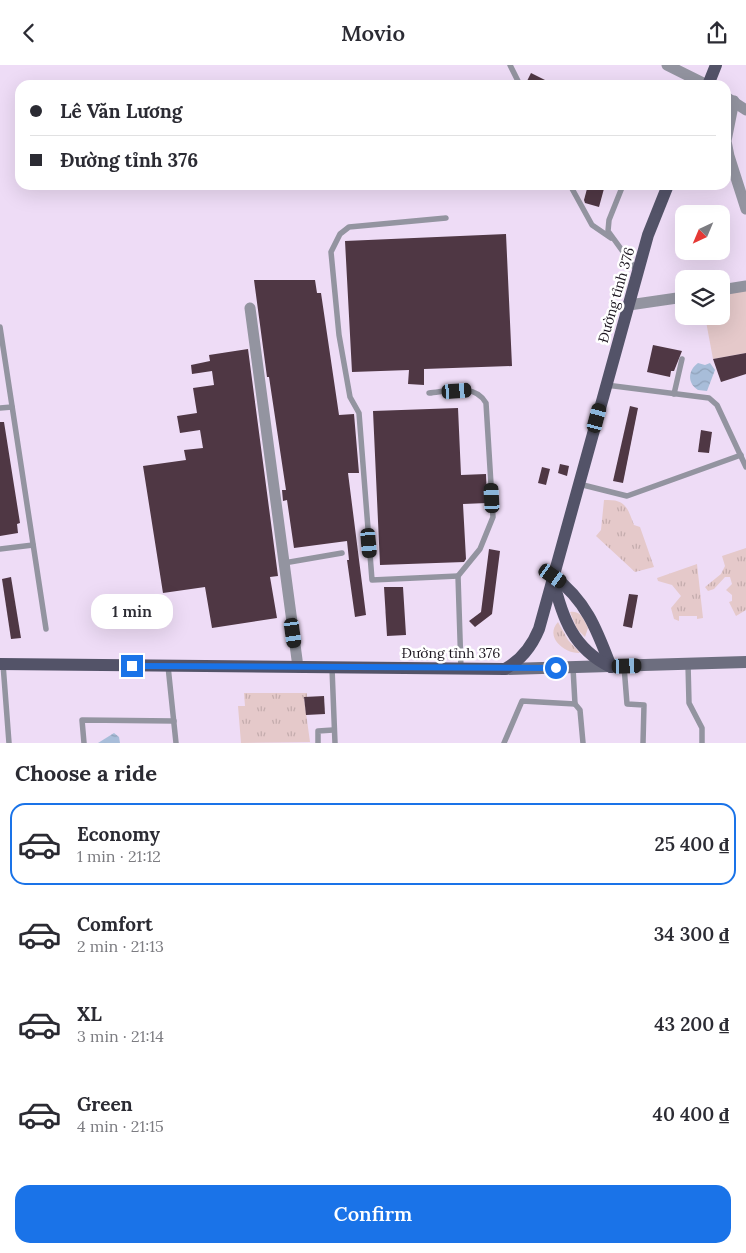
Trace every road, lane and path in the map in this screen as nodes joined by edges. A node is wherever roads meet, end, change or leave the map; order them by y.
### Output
1 (510, 65) edge
2 (667, 65) edge
3 (716, 65) edge
4 (518, 80) edge
5 (698, 80) edge
6 (710, 80) edge
7 (731, 100) edge
8 (746, 110) edge
9 (731, 162) edge
10 (573, 190) edge
11 (621, 190) edge
12 (666, 190) edge
13 (746, 209) edge
14 (446, 218) dead end
15 (611, 238) junction
16 (638, 273) junction
17 (746, 285) edge
18 (730, 288) edge
19 (675, 298) edge
20 (629, 305) junction
21 (250, 308) dead end
22 (0, 327) edge
23 (682, 359) dead end
24 (606, 385) junction
25 (429, 393) dead end
26 (674, 394) junction
27 (12, 407) junction
28 (0, 408) edge
29 (741, 455) junction
30 (746, 467) edge
31 (579, 484) junction
32 (33, 545) junction
33 (0, 549) edge
34 (342, 553) dead end
35 (284, 563) junction
36 (458, 576) junction
37 (553, 576) junction
38 (46, 629) dead end
39 (746, 662) edge
40 (2, 664) edge
41 (688, 664) junction
42 (168, 666) junction
43 (624, 666) junction
44 (298, 667) junction
45 (611, 667) junction
46 (332, 668) junction
47 (574, 668) junction
48 (461, 669) junction
49 (505, 669) junction
50 (575, 705) junction
51 (174, 721) junction
52 (333, 730) junction
53 (9, 743) edge
54 (84, 743) edge
55 (176, 743) edge
56 (318, 743) edge
57 (334, 743) edge
58 (504, 743) edge
59 (584, 743) edge
60 (643, 743) edge
61 (702, 743) edge

1 - 4 lane
2 - 5 street
3 - 6 main road
7 - 8 street
9 - 13 street
10 - 15 lane
11 - 15 lane
12 - 16 main road, Đường tỉnh 376
14 - 36 lane
15 - 16 lane
16 - 20 main road, Đường tỉnh 376
17 - 18 street
19 - 20 street
20 - 24 main road, Đường tỉnh 376
21 - 35 street
22 - 27 lane
23 - 26 lane
24 - 26 lane
24 - 31 main road, Đường tỉnh 376
25 - 36 lane
26 - 29 lane
27 - 28 lane
27 - 32 lane
29 - 30 lane
29 - 31 lane
31 - 37 main road, Đường tỉnh 376
32 - 33 lane
32 - 38 lane
34 - 35 lane
35 - 44 street
36 - 48 lane
37 - 45 main road
37 - 45 main road
37 - 49 main road, Đường tỉnh 376
39 - 41 main road
40 - 42 main road, Đường tỉnh 376
40 - 53 lane
41 - 43 main road
41 - 61 lane
42 - 44 main road, Đường tỉnh 376
42 - 51 lane
43 - 45 main road
43 - 60 lane
44 - 46 main road, Đường tỉnh 376
45 - 47 main road
46 - 48 main road, Đường tỉnh 376
46 - 52 lane
47 - 49 main road
47 - 50 lane
48 - 49 main road, Đường tỉnh 376
50 - 58 lane
50 - 59 lane
51 - 54 lane
51 - 55 lane
52 - 56 lane
52 - 57 lane

